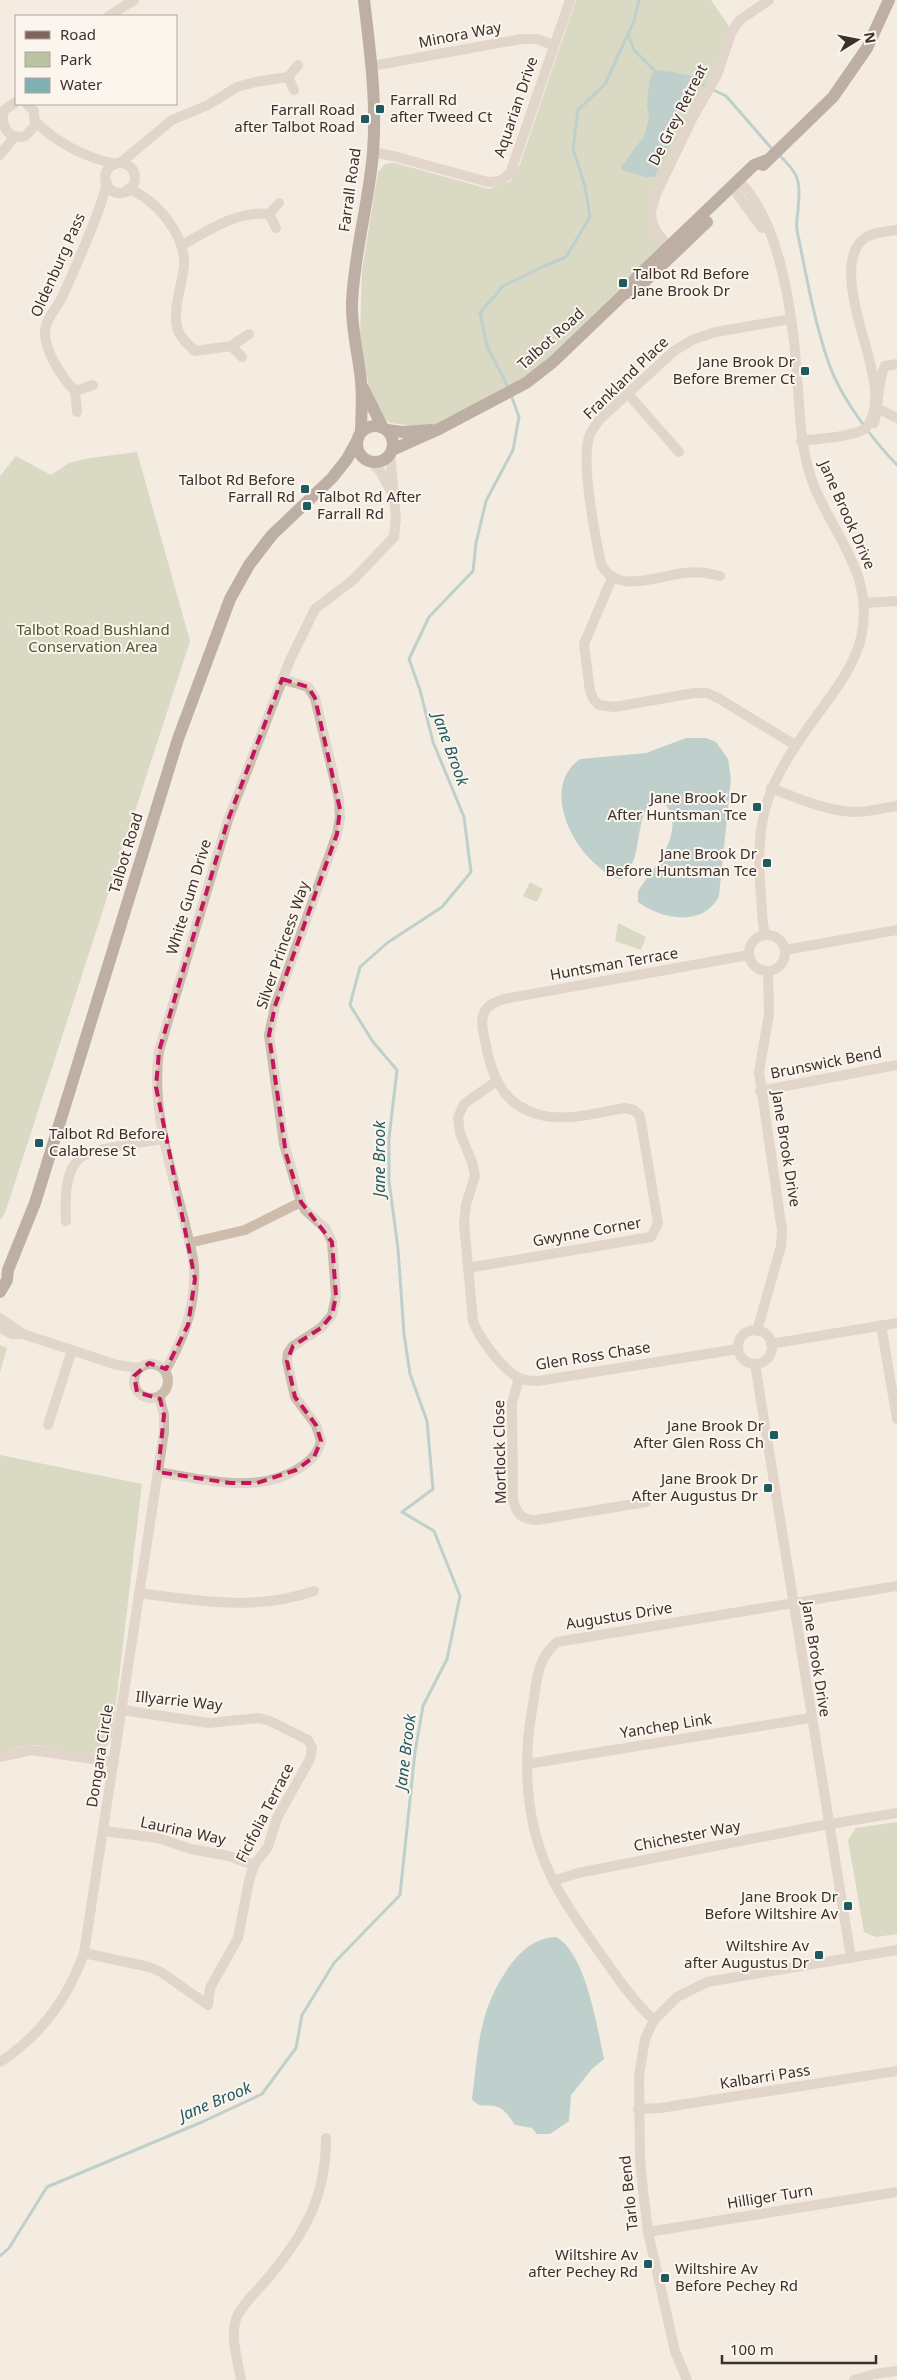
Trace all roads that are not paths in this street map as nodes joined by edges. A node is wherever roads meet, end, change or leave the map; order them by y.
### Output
1 (134, 0) edge
2 (364, 0) edge
3 (570, 0) edge
4 (770, 0) edge
5 (889, 0) edge
6 (111, 15) edge
7 (553, 45) junction
8 (298, 65) dead end
9 (372, 66) junction
10 (288, 77) junction
11 (294, 90) dead end
12 (8, 104) edge
13 (33, 106) edge
14 (36, 122) junction
15 (2, 124) edge
16 (30, 133) junction
17 (48, 134) junction
18 (14, 137) junction
19 (0, 150) edge
20 (373, 152) junction
21 (0, 155) edge
22 (90, 158) junction
23 (122, 164) junction
24 (107, 180) junction
25 (131, 186) junction
26 (737, 186) junction
27 (116, 192) junction
28 (102, 203) junction
29 (279, 203) dead end
30 (268, 214) junction
31 (276, 228) dead end
32 (897, 230) edge
33 (182, 245) junction
34 (671, 250) junction
35 (790, 319) junction
36 (249, 334) dead end
37 (231, 346) junction
38 (242, 357) dead end
39 (897, 364) edge
40 (885, 366) junction
41 (890, 381) dead end
42 (361, 383) junction
43 (93, 385) dead end
44 (75, 391) junction
45 (628, 394) junction
46 (884, 408) junction
47 (76, 412) dead end
48 (897, 418) edge
49 (384, 428) junction
50 (439, 429) junction
51 (359, 436) junction
52 (802, 441) junction
53 (391, 452) junction
54 (679, 452) dead end
55 (367, 460) junction
56 (332, 478) junction
57 (392, 494) junction
58 (720, 576) dead end
59 (612, 578) junction
60 (897, 601) edge
61 (864, 603) junction
62 (282, 679) junction
63 (795, 745) junction
64 (772, 788) junction
65 (897, 806) edge
66 (897, 930) edge
67 (765, 935) junction
68 (785, 950) junction
69 (749, 956) junction
70 (768, 971) junction
71 (487, 1008) joint
72 (897, 1065) edge
73 (496, 1082) junction
74 (760, 1091) junction
75 (164, 1139) junction
76 (301, 1202) junction
77 (66, 1221) dead end
78 (189, 1243) junction
79 (468, 1268) junction
80 (4, 1272) edge
81 (0, 1292) edge
82 (0, 1318) edge
83 (897, 1322) edge
84 (881, 1325) junction
85 (0, 1328) edge
86 (757, 1331) junction
87 (23, 1334) junction
88 (771, 1344) junction
89 (738, 1349) junction
90 (72, 1350) junction
91 (176, 1351) junction
92 (156, 1364) junction
93 (755, 1364) junction
94 (165, 1371) junction
95 (136, 1372) junction
96 (519, 1378) junction
97 (159, 1396) junction
98 (148, 1398) junction
99 (897, 1419) edge
100 (165, 1424) junction
101 (48, 1425) dead end
102 (158, 1472) junction
103 (646, 1502) dead end
104 (897, 1586) edge
105 (314, 1591) dead end
106 (139, 1593) junction
107 (792, 1603) junction
108 (122, 1710) junction
109 (810, 1718) junction
110 (312, 1748) joint
111 (0, 1757) edge
112 (114, 1762) junction
113 (527, 1764) junction
114 (897, 1813) edge
115 (828, 1824) junction
116 (104, 1831) junction
117 (254, 1865) junction
118 (553, 1881) junction
119 (897, 1950) edge
120 (84, 1953) junction
121 (850, 1958) junction
122 (654, 2020) junction
123 (0, 2062) edge
124 (897, 2072) edge
125 (638, 2109) junction
126 (326, 2138) dead end
127 (897, 2192) edge
128 (648, 2232) junction
129 (679, 2361) junction
130 (897, 2372) edge
131 (241, 2380) edge
132 (681, 2380) edge
133 (687, 2380) edge
134 (854, 2380) edge

1 - 6 street
2 - 9 main road, Farrall Road
3 - 7 street, Aquarian Drive
4 - 34 street, De Grey Retreat
5 - 26 main road, Talbot Road
7 - 9 street, Minora Way
7 - 20 street, Aquarian Drive
8 - 10 street
9 - 20 main road, Farrall Road
10 - 11 street
10 - 23 street
12 - 15 street
13 - 14 street
14 - 16 street
14 - 17 street
15 - 18 street
15 - 19 street
16 - 17 street
16 - 18 street
17 - 22 street
18 - 21 street
20 - 42 main road, Farrall Road
22 - 23 street
22 - 24 street
23 - 24 street
23 - 25 street
24 - 27 street
24 - 28 street, Oldenburg Pass
25 - 27 street
25 - 33 street
26 - 34 main road, Talbot Road
26 - 35 street, Jane Brook Drive
27 - 28 street, Oldenburg Pass
28 - 44 street, Oldenburg Pass
29 - 30 street
30 - 31 street
30 - 33 street
32 - 40 street
33 - 37 street
34 - 50 main road, Talbot Road
35 - 45 street, Frankland Place
35 - 52 street, Jane Brook Drive
36 - 37 street
37 - 38 street
39 - 40 street
40 - 41 street
40 - 46 street
42 - 49 main road, Farrall Road
42 - 51 main road, Farrall Road
43 - 44 street
44 - 47 street
45 - 54 street
45 - 59 street, Frankland Place
46 - 48 street
46 - 52 street
49 - 50 main road, Talbot Road
49 - 51 main road
49 - 53 main road
50 - 53 main road, Talbot Road
51 - 55 main road
51 - 56 main road, Talbot Road
52 - 61 street, Jane Brook Drive
53 - 55 main road
53 - 57 street, White Gum Drive
55 - 56 main road, Talbot Road
55 - 57 street, White Gum Drive
56 - 80 main road, Talbot Road
57 - 62 street, White Gum Drive
58 - 59 street
59 - 63 street
60 - 61 street
61 - 63 street, Jane Brook Drive
62 - 75 street, White Gum Drive
62 - 76 street, Silver Princess Way
63 - 64 street, Jane Brook Drive
64 - 65 street
64 - 67 street, Jane Brook Drive
66 - 68 street
67 - 68 street
67 - 69 street
68 - 70 street
69 - 70 street
69 - 71 street, Huntsman Terrace
70 - 74 street, Jane Brook Drive
71 - 73 street, Gwynne Corner
72 - 74 street, Brunswick Bend
73 - 79 street, Glen Ross Chase
73 - 79 street, Gwynne Corner
74 - 86 street, Jane Brook Drive
75 - 77 street
75 - 78 street, White Gum Drive
76 - 78 street
76 - 102 street, Silver Princess Way
78 - 91 street, White Gum Drive
79 - 96 street, Glen Ross Chase
80 - 81 main road, Talbot Road
82 - 87 street
83 - 84 street
84 - 88 street
84 - 99 street
85 - 87 street
86 - 88 street
86 - 89 street
87 - 90 street
88 - 93 street
89 - 93 street
89 - 96 street, Glen Ross Chase
90 - 95 street
90 - 101 street
91 - 92 street
91 - 94 street, White Gum Drive
92 - 94 street
92 - 95 street
93 - 107 street, Jane Brook Drive
94 - 97 street
95 - 98 street
96 - 103 street, Mortlock Close
97 - 98 street
97 - 100 street, Dongara Circle
98 - 100 street
100 - 102 street, Dongara Circle
102 - 106 street, Dongara Circle
104 - 107 street, Augustus Drive
105 - 106 street
106 - 108 street, Dongara Circle
107 - 109 street, Jane Brook Drive
107 - 113 street, Augustus Drive
108 - 110 street, Illyarrie Way
108 - 112 street, Dongara Circle
109 - 113 street, Yanchep Link
109 - 115 street, Jane Brook Drive
110 - 117 street, Ficifolia Terrace
111 - 112 street
112 - 116 street, Dongara Circle
113 - 118 street, Augustus Drive
114 - 115 street, Chichester Way
115 - 118 street, Chichester Way
115 - 121 street, Jane Brook Drive
116 - 117 street, Laurina Way
116 - 120 street, Dongara Circle
117 - 120 street, Ficifolia Terrace
118 - 122 street, Augustus Drive
119 - 121 street
120 - 123 street, Dongara Circle
121 - 122 street
122 - 125 street, Tarlo Bend
124 - 125 street, Kalbarri Pass
125 - 128 street, Tarlo Bend
126 - 131 street
127 - 128 street, Hilliger Turn
128 - 129 street, Tarlo Bend
129 - 132 street, Tarlo Bend
129 - 133 street, Tarlo Bend
130 - 134 street

